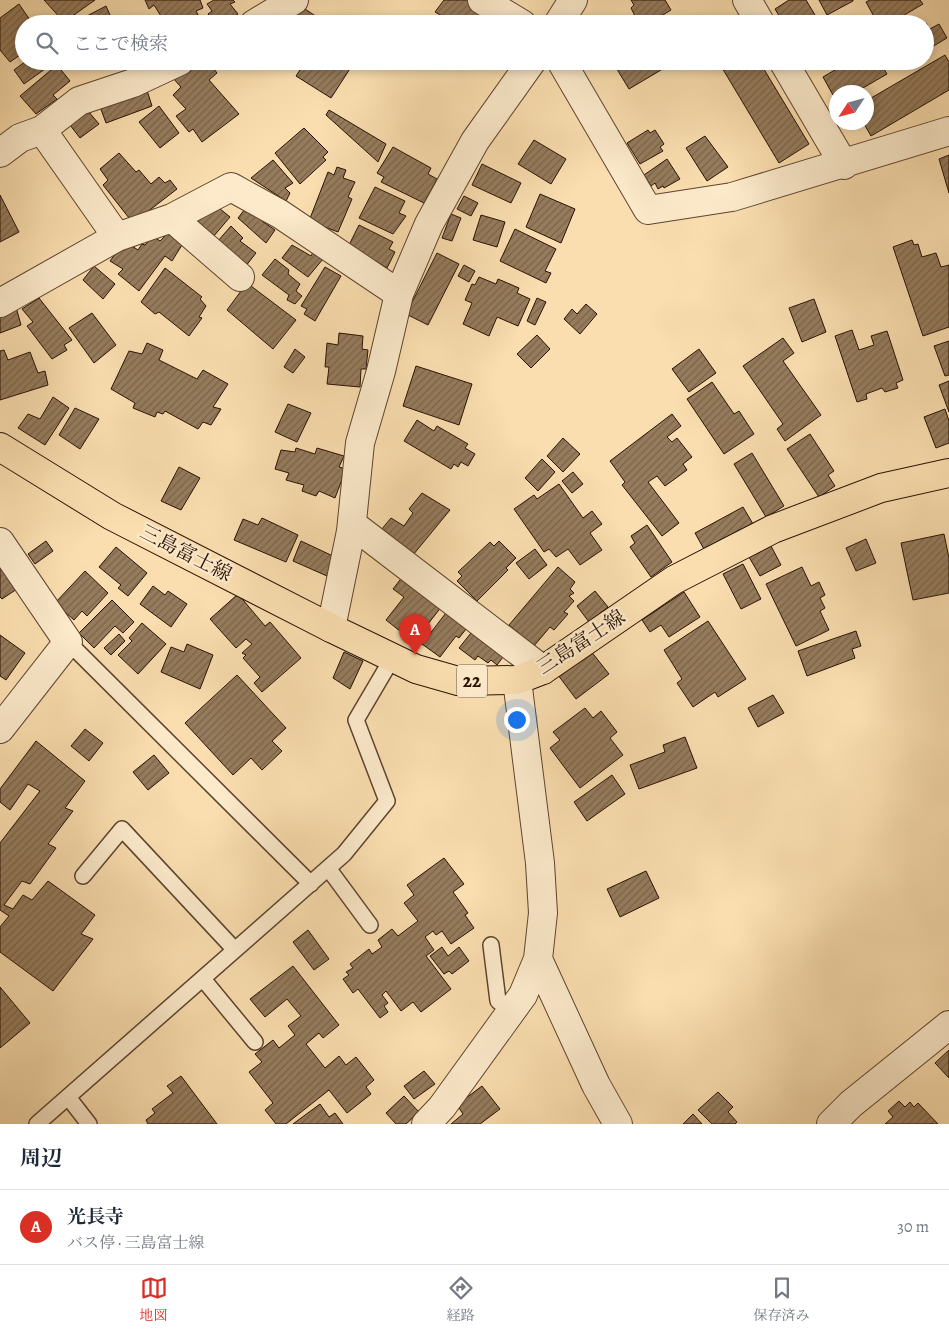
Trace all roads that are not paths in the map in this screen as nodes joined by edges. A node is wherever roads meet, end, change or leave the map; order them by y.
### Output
1 (294, 0) edge
2 (482, 0) edge
3 (573, 0) edge
4 (746, 0) edge
5 (269, 15) edge
6 (507, 15) edge
7 (564, 15) edge
8 (755, 15) edge
9 (161, 70) edge
10 (526, 70) edge
11 (566, 70) edge
12 (788, 70) edge
13 (42, 130) junction
14 (949, 131) edge
15 (0, 153) edge
16 (844, 165) junction
17 (172, 218) junction
18 (117, 237) junction
19 (240, 277) dead end
20 (398, 294) junction
21 (0, 303) edge
22 (0, 447) edge
23 (949, 473) edge
24 (352, 524) junction
25 (0, 542) edge
26 (331, 628) junction
27 (68, 642) junction
28 (393, 657) junction
29 (543, 670) junction
30 (517, 680) junction
31 (0, 729) edge
32 (328, 868) junction
33 (83, 876) dead end
34 (311, 884) junction
35 (370, 925) dead end
36 (491, 945) dead end
37 (235, 950) junction
38 (538, 959) junction
39 (203, 979) junction
40 (512, 1012) junction
41 (949, 1025) edge
42 (255, 1042) dead end
43 (68, 1097) junction
44 (37, 1124) edge
45 (89, 1124) edge
46 (426, 1124) edge
47 (618, 1124) edge
48 (830, 1124) edge

1 - 5 street
2 - 6 street
3 - 7 street
4 - 8 street
9 - 13 street
10 - 20 street
11 - 16 street
12 - 16 street
13 - 15 street
13 - 18 street
14 - 16 street
17 - 18 street
17 - 19 street
17 - 20 street
18 - 21 street
20 - 24 street
22 - 26 main road, 三島富士線 / 22
23 - 29 main road, 三島富士線 / 22
24 - 26 street
24 - 29 street
25 - 27 street
26 - 28 main road, 三島富士線 / 22
27 - 31 street
27 - 34 lane
28 - 30 main road, 三島富士線 / 22
28 - 32 lane
29 - 30 main road, 三島富士線 / 22
30 - 38 street
32 - 34 lane
32 - 35 lane
33 - 37 lane
34 - 37 lane
36 - 40 lane
37 - 39 lane
38 - 40 street
38 - 47 street
39 - 42 lane
39 - 43 lane
40 - 46 street
41 - 48 street
43 - 44 lane
43 - 45 lane

